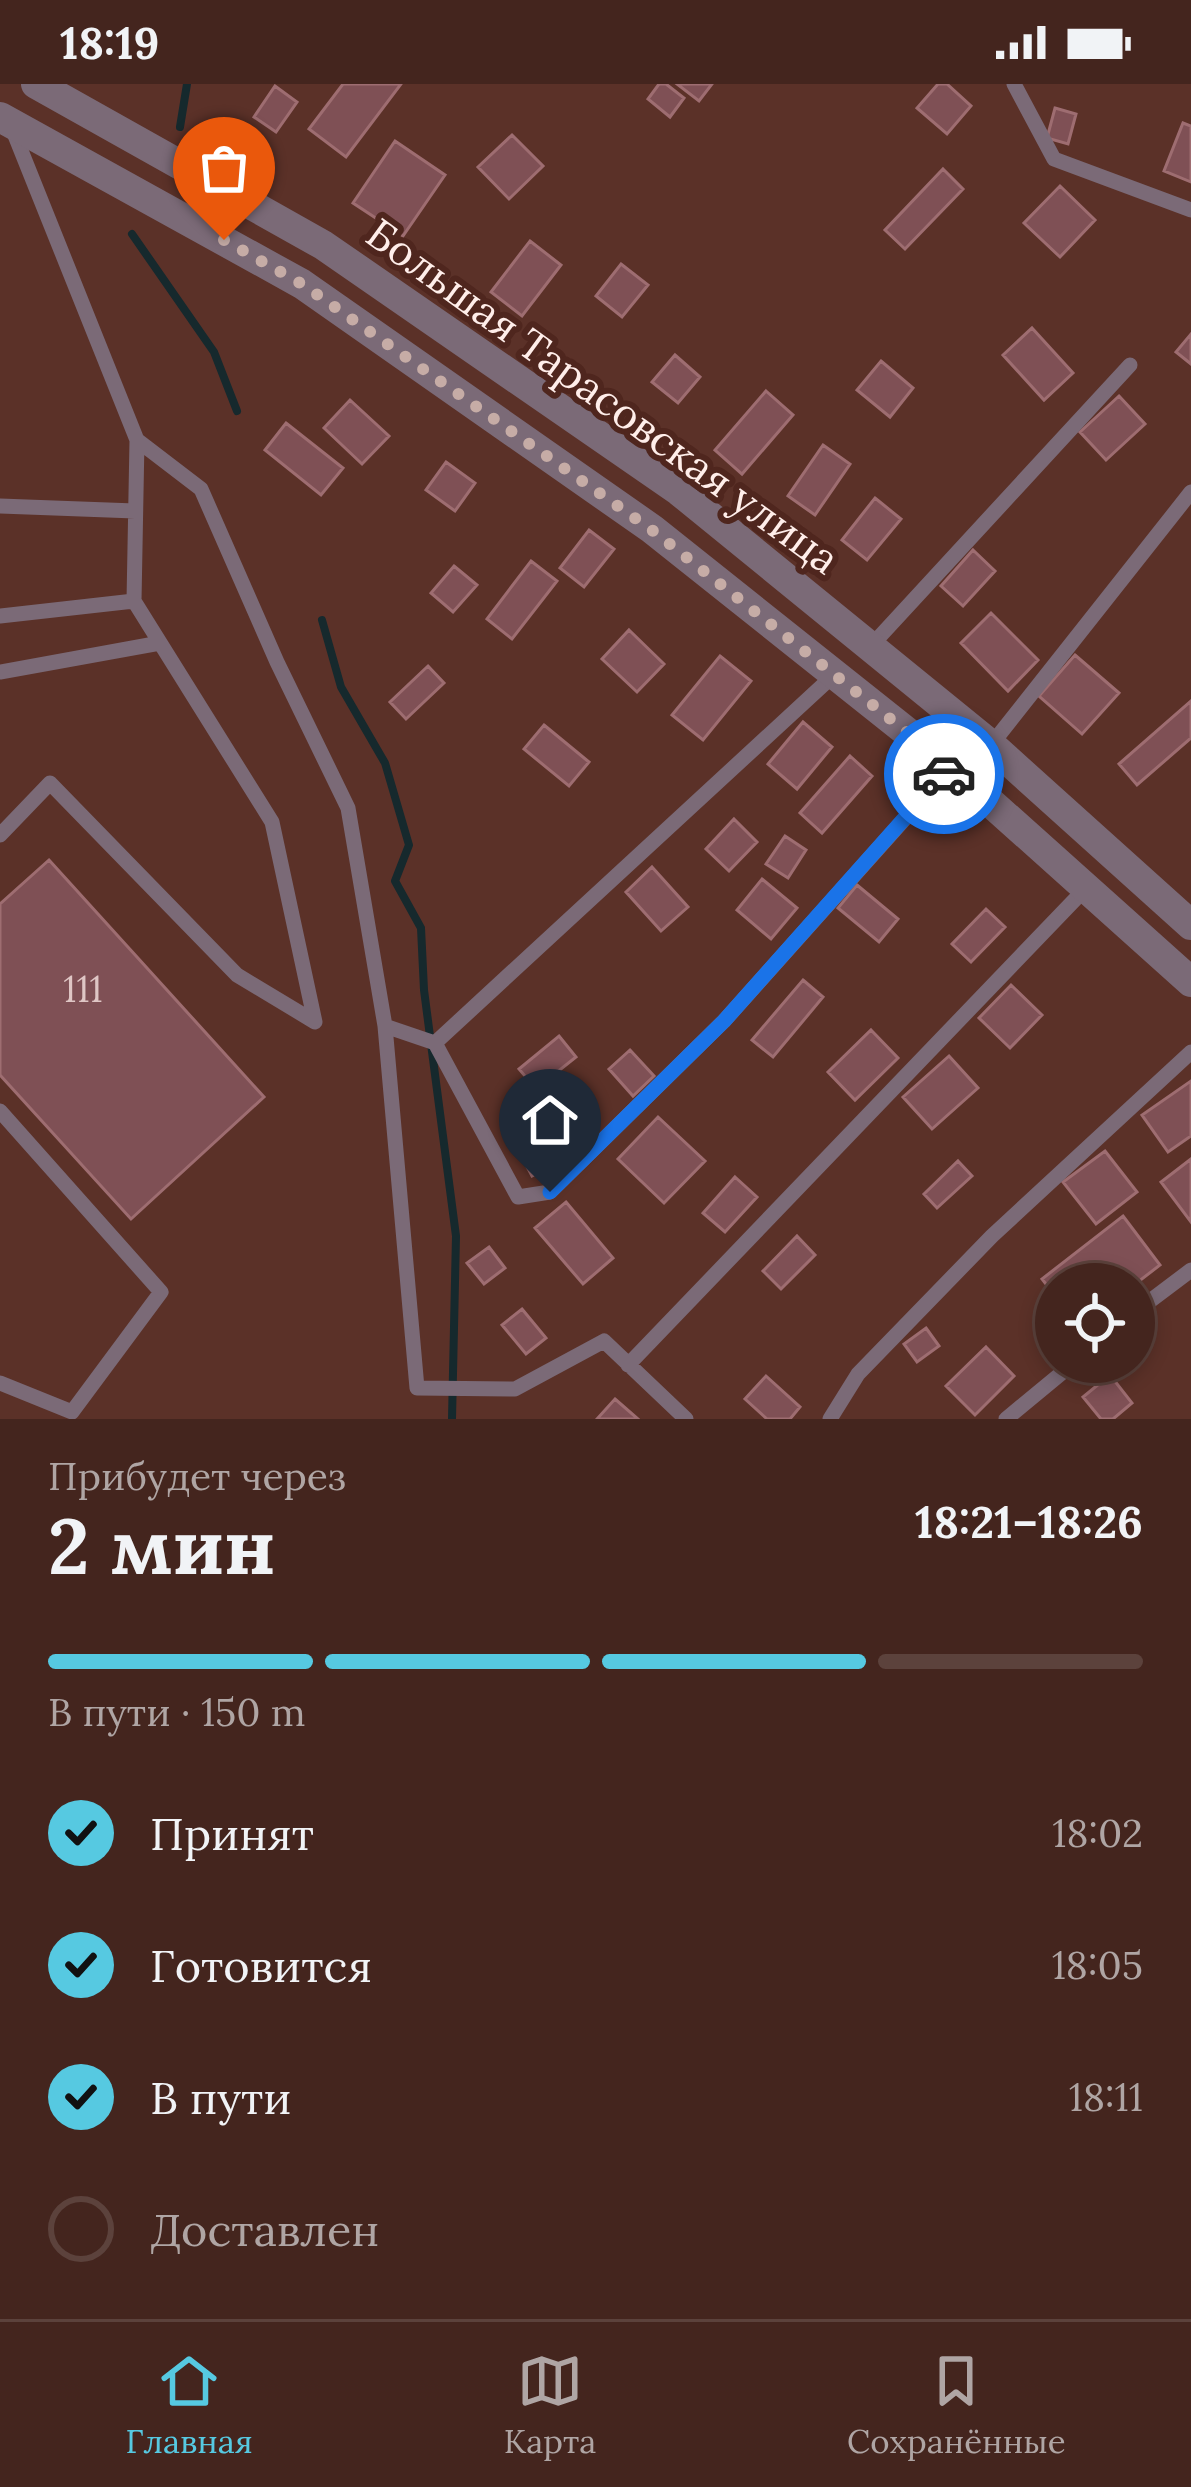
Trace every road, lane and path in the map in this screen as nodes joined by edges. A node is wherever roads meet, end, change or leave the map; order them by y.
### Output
1 (36, 84) edge
2 (1014, 84) edge
3 (5, 120) edge
4 (1191, 210) edge
5 (1130, 365) dead end
6 (137, 440) junction
7 (1191, 492) edge
8 (0, 506) edge
9 (135, 512) junction
10 (134, 601) junction
11 (0, 616) edge
12 (160, 643) junction
13 (872, 646) junction
14 (0, 672) edge
15 (835, 674) junction
16 (991, 745) junction
17 (951, 767) junction
18 (0, 835) edge
19 (1088, 887) junction
20 (1191, 925) edge
21 (1191, 982) edge
22 (385, 1026) junction
23 (435, 1042) junction
24 (1191, 1052) edge
25 (0, 1111) edge
26 (1191, 1270) edge
27 (1155, 1297) edge
28 (628, 1365) junction
29 (0, 1383) edge
30 (1050, 1383) edge
31 (686, 1419) edge
32 (830, 1419) edge
33 (1006, 1419) edge

1 - 13 street, Большая Тарасовская улица
2 - 4 lane
3 - 6 lane
3 - 15 street, Большая Тарасовская улица
5 - 13 lane
6 - 9 lane
6 - 22 lane
7 - 16 lane
8 - 9 lane
9 - 10 lane
10 - 11 lane
10 - 12 lane
12 - 14 lane
12 - 18 lane
13 - 16 street, Большая Тарасовская улица
15 - 17 street, Большая Тарасовская улица
15 - 23 lane
16 - 20 street, Большая Тарасовская улица
17 - 19 street, Большая Тарасовская улица
17 - 23 lane
19 - 21 street, Большая Тарасовская улица
19 - 28 lane
22 - 23 lane
22 - 28 lane
24 - 32 lane
25 - 29 lane
26 - 27 lane
28 - 31 lane
30 - 33 lane

